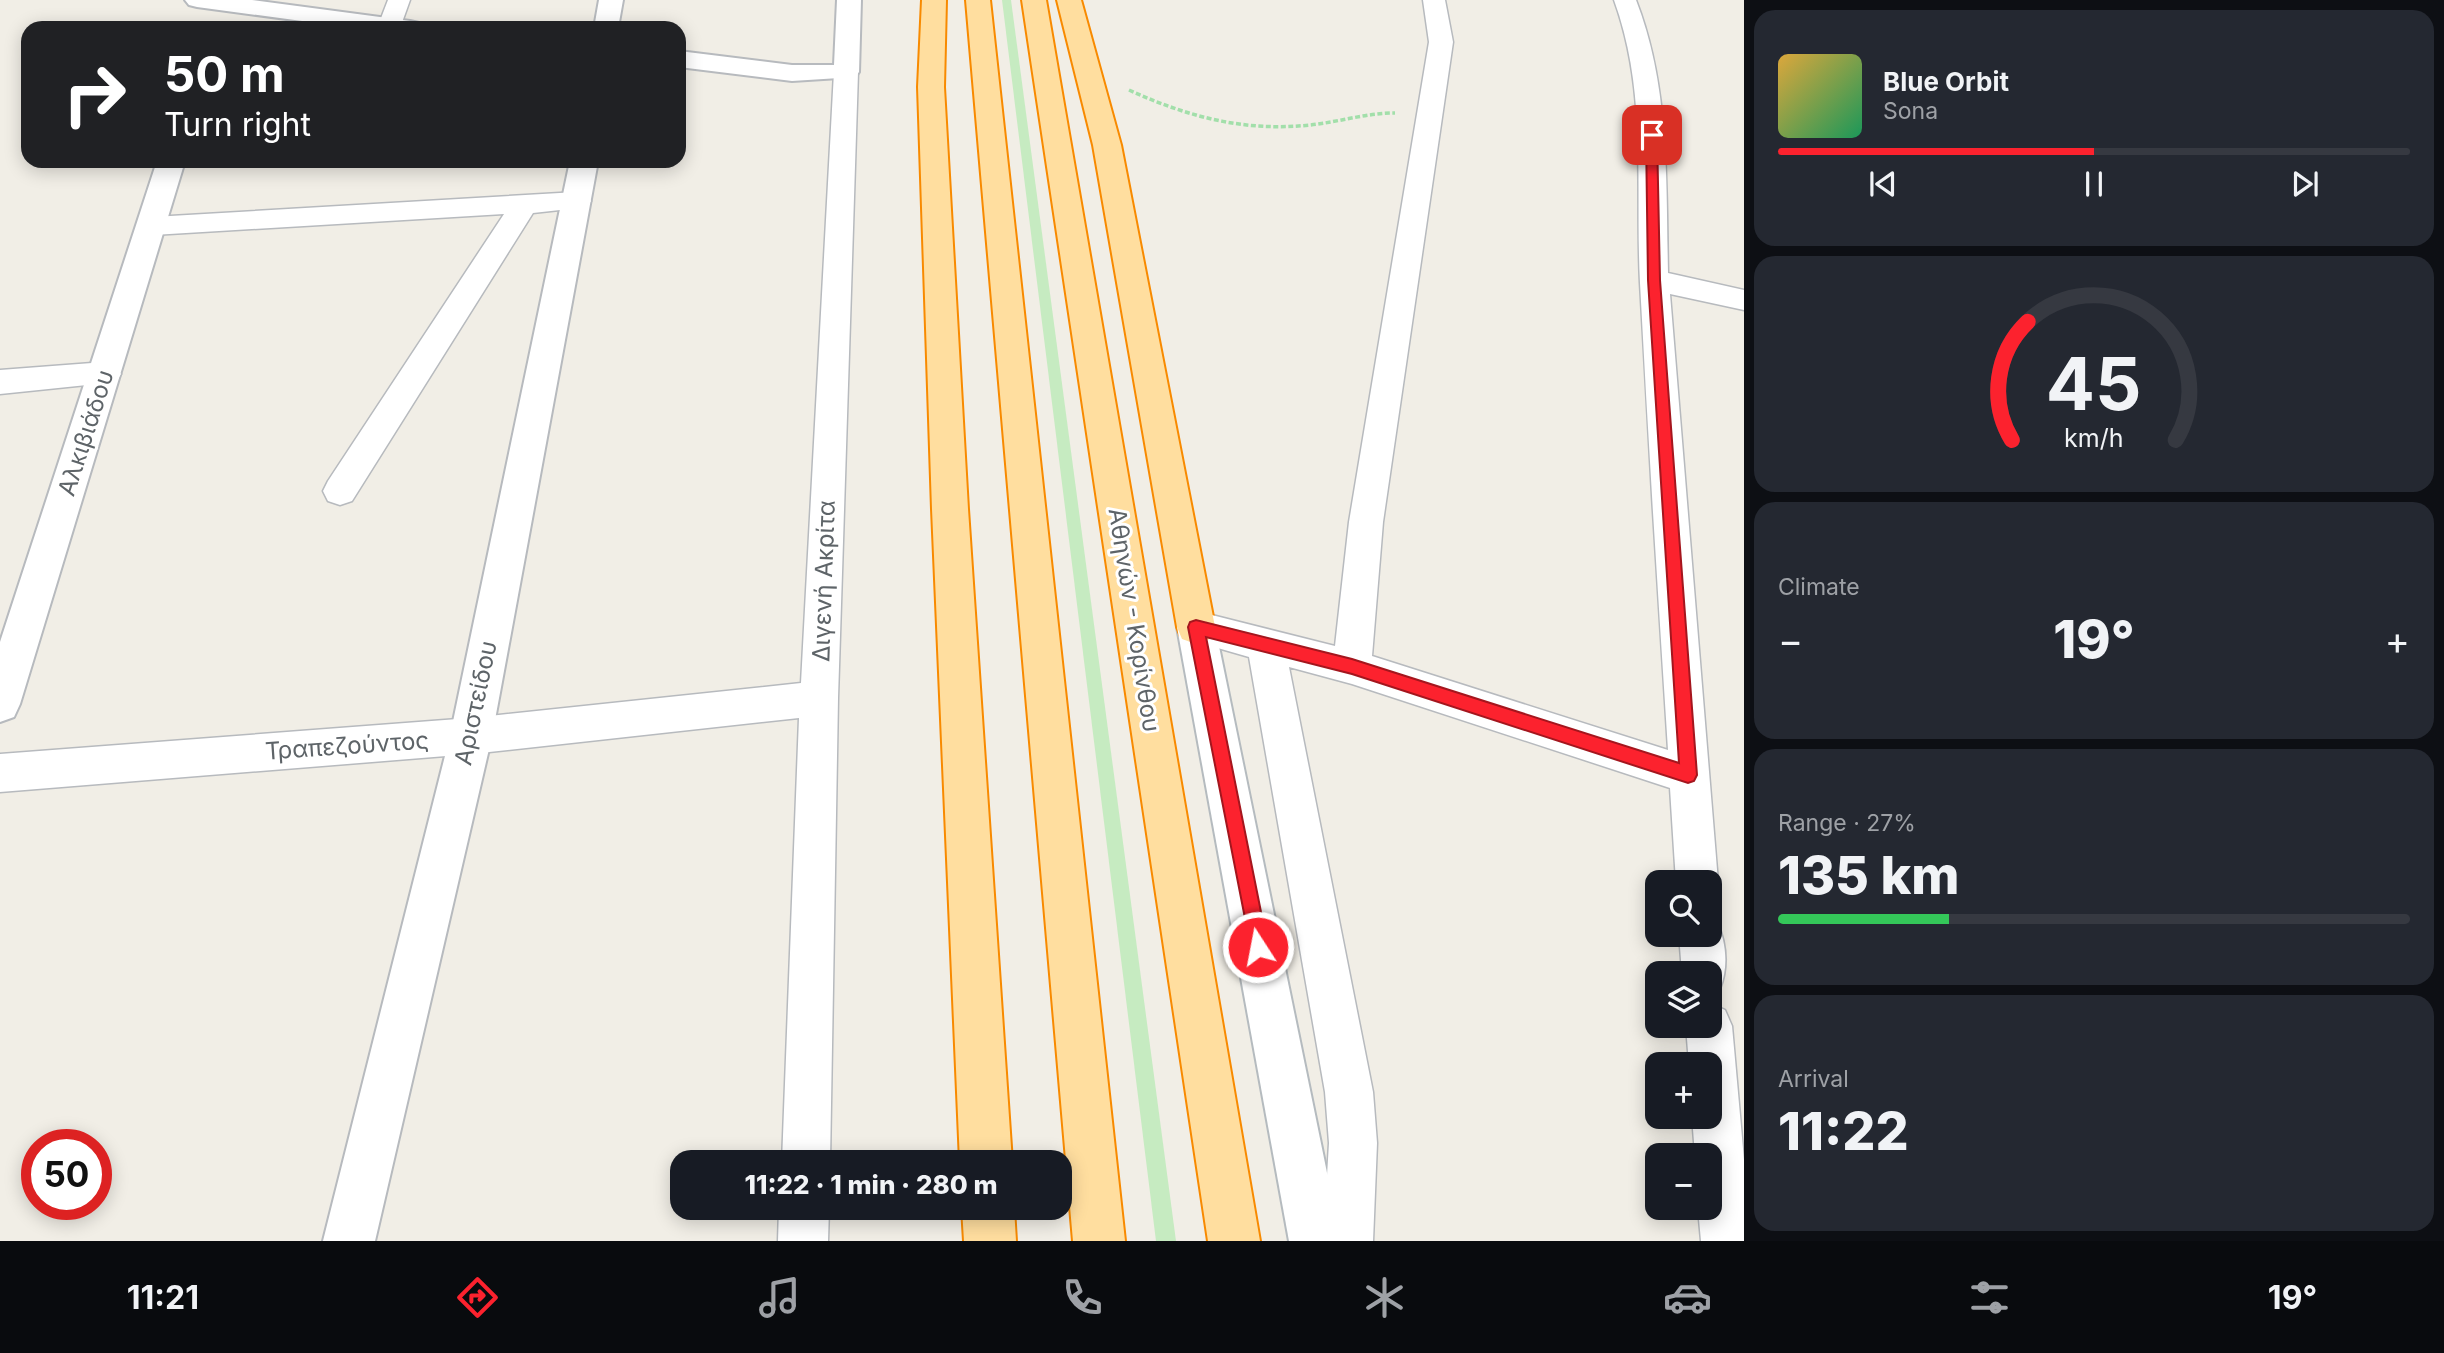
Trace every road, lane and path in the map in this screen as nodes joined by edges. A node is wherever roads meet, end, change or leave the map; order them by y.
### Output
1 (399, 0) edge
2 (611, 0) edge
3 (849, 0) edge
4 (934, 0) edge
5 (978, 0) edge
6 (1034, 0) edge
7 (1069, 0) edge
8 (1434, 0) edge
9 (1625, 0) edge
10 (210, 1) edge
11 (209, 21) edge
12 (356, 21) edge
13 (400, 21) edge
14 (607, 21) edge
15 (686, 60) edge
16 (846, 72) junction
17 (1091, 78) junction
18 (1431, 114) junction
19 (169, 168) edge
20 (583, 168) edge
21 (577, 201) junction
22 (525, 203) junction
23 (153, 226) junction
24 (1654, 280) junction
25 (1744, 300) edge
26 (104, 374) junction
27 (0, 382) edge
28 (340, 491) dead end
29 (1196, 627) junction
30 (1266, 647) junction
31 (1352, 667) junction
32 (819, 698) junction
33 (0, 704) edge
34 (471, 736) junction
35 (0, 774) edge
36 (1688, 775) junction
37 (1696, 870) edge
38 (1710, 1038) edge
39 (806, 1150) edge
40 (985, 1150) edge
41 (804, 1220) edge
42 (989, 1220) edge
43 (349, 1241) edge
44 (803, 1241) edge
45 (990, 1241) edge
46 (1099, 1241) edge
47 (1234, 1241) edge
48 (1315, 1241) edge
49 (1348, 1241) edge
50 (1726, 1241) edge

1 - 13 street
2 - 14 street
3 - 16 street, Διγενή Ακρίτα
4 - 40 highway
5 - 46 highway
6 - 47 highway, Αθηνών - Κορίνθου
7 - 17 highway
8 - 18 street
9 - 24 street
10 - 11 street
10 - 12 street
15 - 16 street
16 - 32 street, Διγενή Ακρίτα
17 - 18 path
17 - 29 highway
18 - 31 street
19 - 23 street, Αλκιβιάδου
20 - 21 street, Αριστείδου
21 - 22 street
21 - 34 street, Αριστείδου
22 - 23 street
22 - 28 street
23 - 26 street, Αλκιβιάδου
24 - 25 street
24 - 36 street
26 - 27 street
26 - 33 street, Αλκιβιάδου
29 - 30 street
29 - 48 street
30 - 31 street
30 - 49 street
31 - 36 street
32 - 34 street, Τραπεζούντος
32 - 39 street, Διγενή Ακρίτα
34 - 35 street, Τραπεζούντος
34 - 43 street, Αριστείδου
36 - 37 street
38 - 50 street
41 - 44 street
42 - 45 highway

